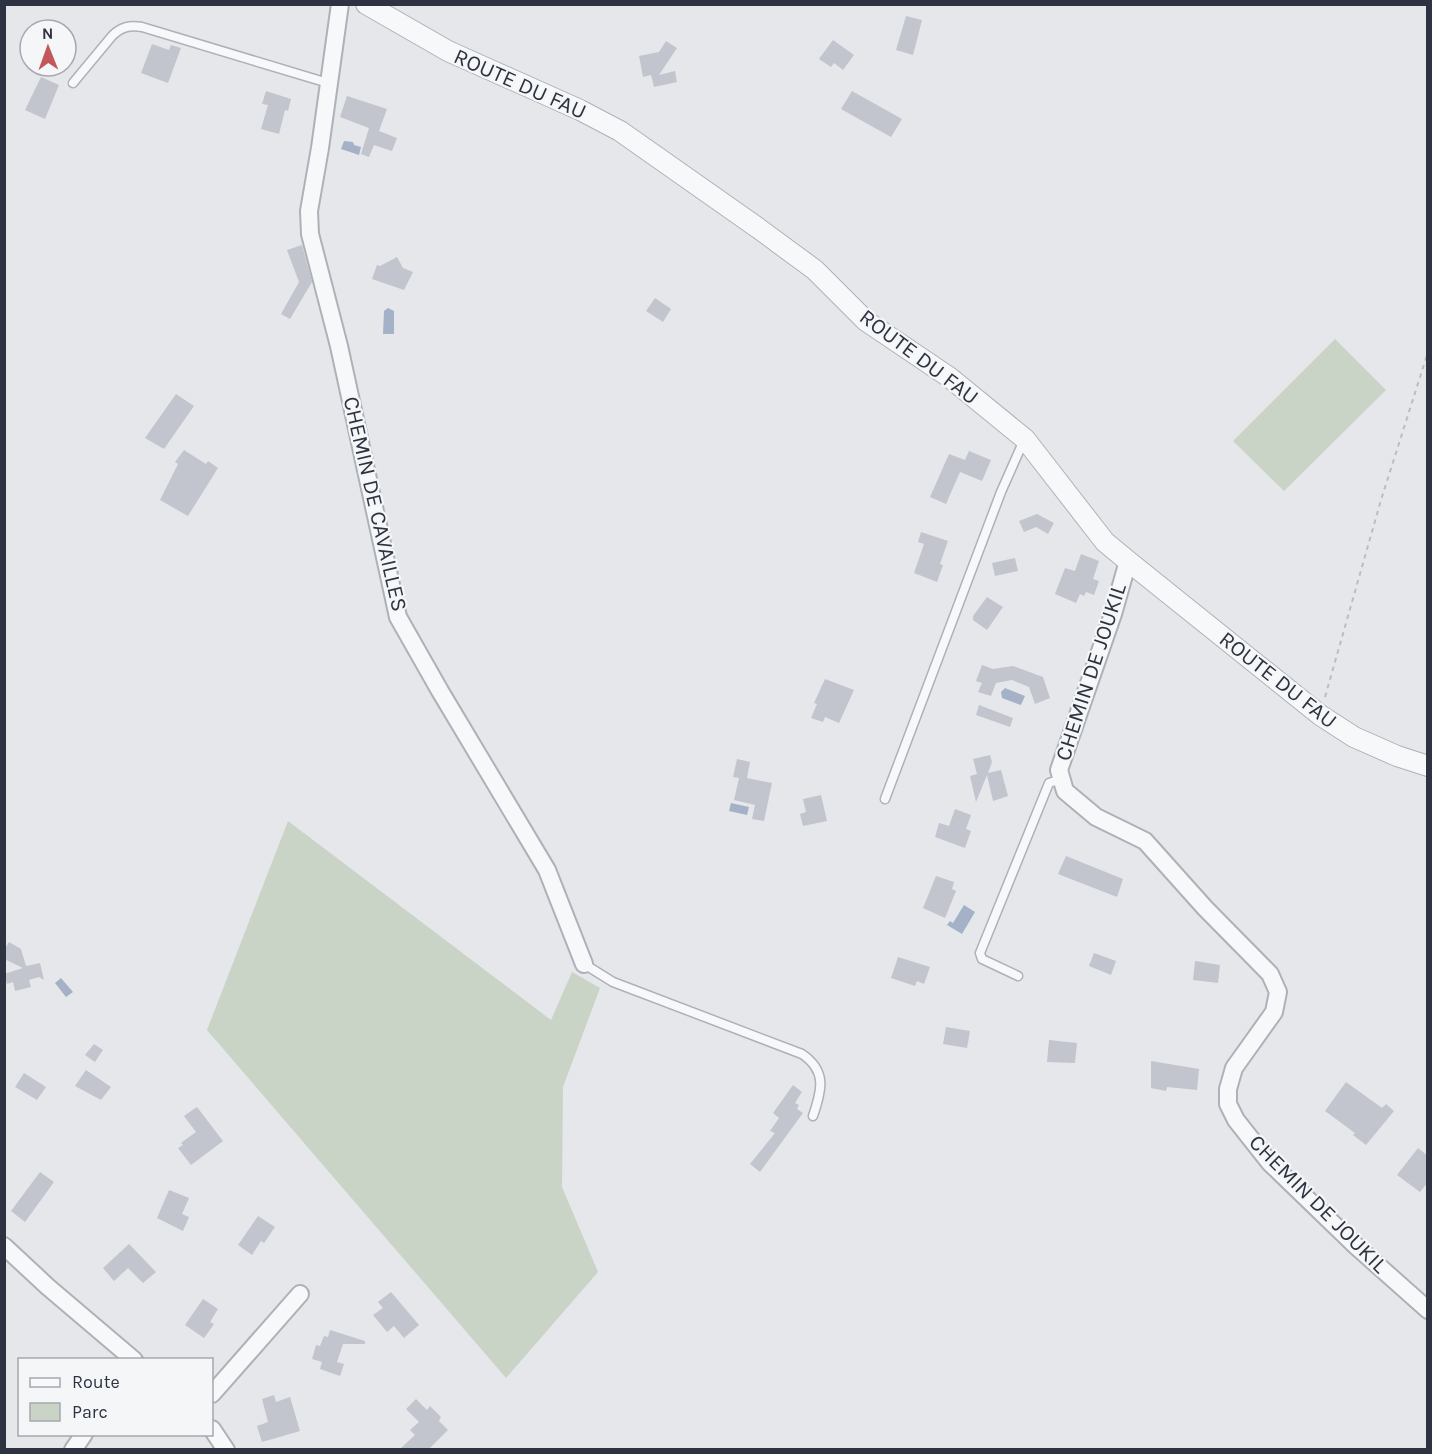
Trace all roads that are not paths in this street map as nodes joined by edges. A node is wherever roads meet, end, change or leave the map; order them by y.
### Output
1 (340, 4) edge
2 (366, 4) edge
3 (73, 83) dead end
4 (328, 83) junction
5 (1024, 440) junction
6 (1128, 561) junction
7 (1428, 766) edge
8 (1061, 779) junction
9 (885, 799) dead end
10 (584, 964) joint
11 (1018, 976) dead end
12 (813, 1116) dead end
13 (4, 1246) edge
14 (300, 1294) dead end
15 (1428, 1310) edge
16 (133, 1358) edge
17 (213, 1393) edge
18 (213, 1430) edge
19 (83, 1436) edge
20 (73, 1449) edge
21 (226, 1449) edge

1 - 4 street, CHEMIN DE CAVAILLES
2 - 5 street, ROUTE DU FAU
3 - 4 lane
4 - 10 street, CHEMIN DE CAVAILLES
5 - 6 street, ROUTE DU FAU
5 - 9 lane
6 - 7 street, ROUTE DU FAU
6 - 8 street, CHEMIN DE JOUKIL
8 - 11 lane
8 - 15 street, CHEMIN DE JOUKIL
10 - 12 lane
13 - 16 street
14 - 17 street
18 - 21 street
19 - 20 street

